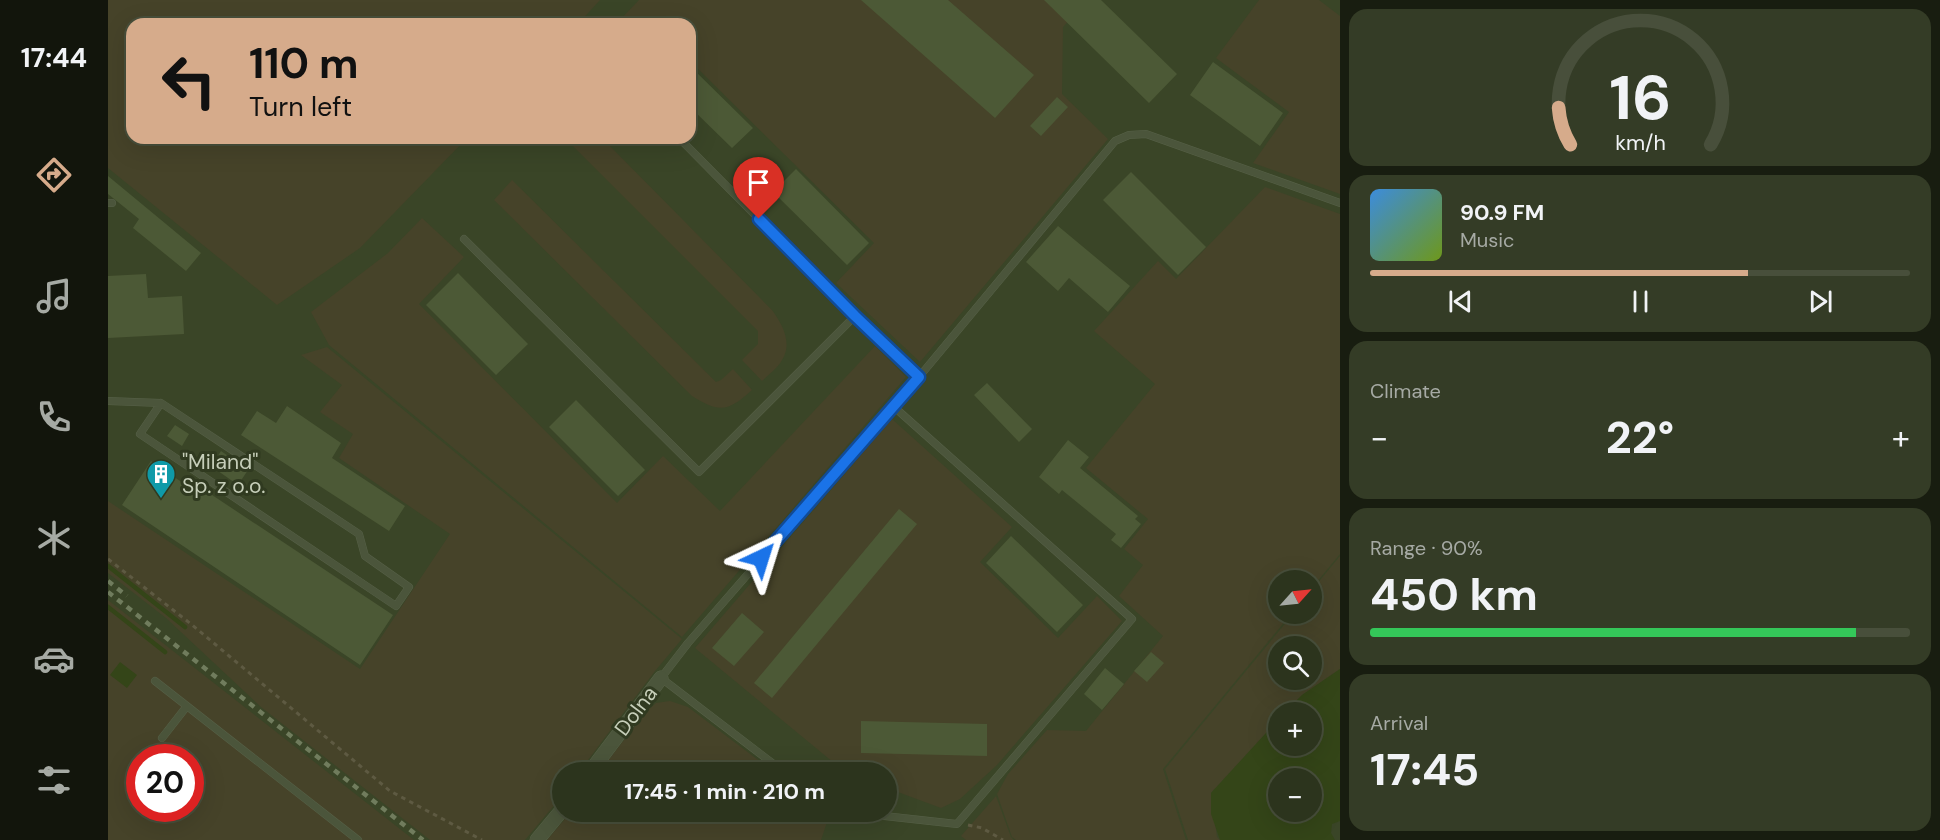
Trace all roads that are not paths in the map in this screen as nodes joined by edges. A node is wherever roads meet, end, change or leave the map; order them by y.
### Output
1 (685, 144) edge
2 (1340, 202) edge
3 (464, 239) dead end
4 (855, 316) junction
5 (919, 377) junction
6 (108, 401) edge
7 (161, 403) junction
8 (892, 406) junction
9 (661, 678) junction
10 (155, 681) dead end
11 (187, 706) junction
12 (162, 738) dead end
13 (598, 762) edge
14 (771, 762) edge
15 (897, 817) edge
16 (552, 822) edge
17 (358, 840) edge
18 (537, 840) edge

1 - 4 lane
2 - 5 lane
3 - 4 lane
4 - 5 lane
5 - 8 lane
6 - 7 lane
7 - 7 lane
8 - 9 lane
8 - 15 lane
9 - 13 street, Dolna
9 - 14 lane
10 - 11 lane
11 - 12 lane
11 - 17 lane
16 - 18 street

